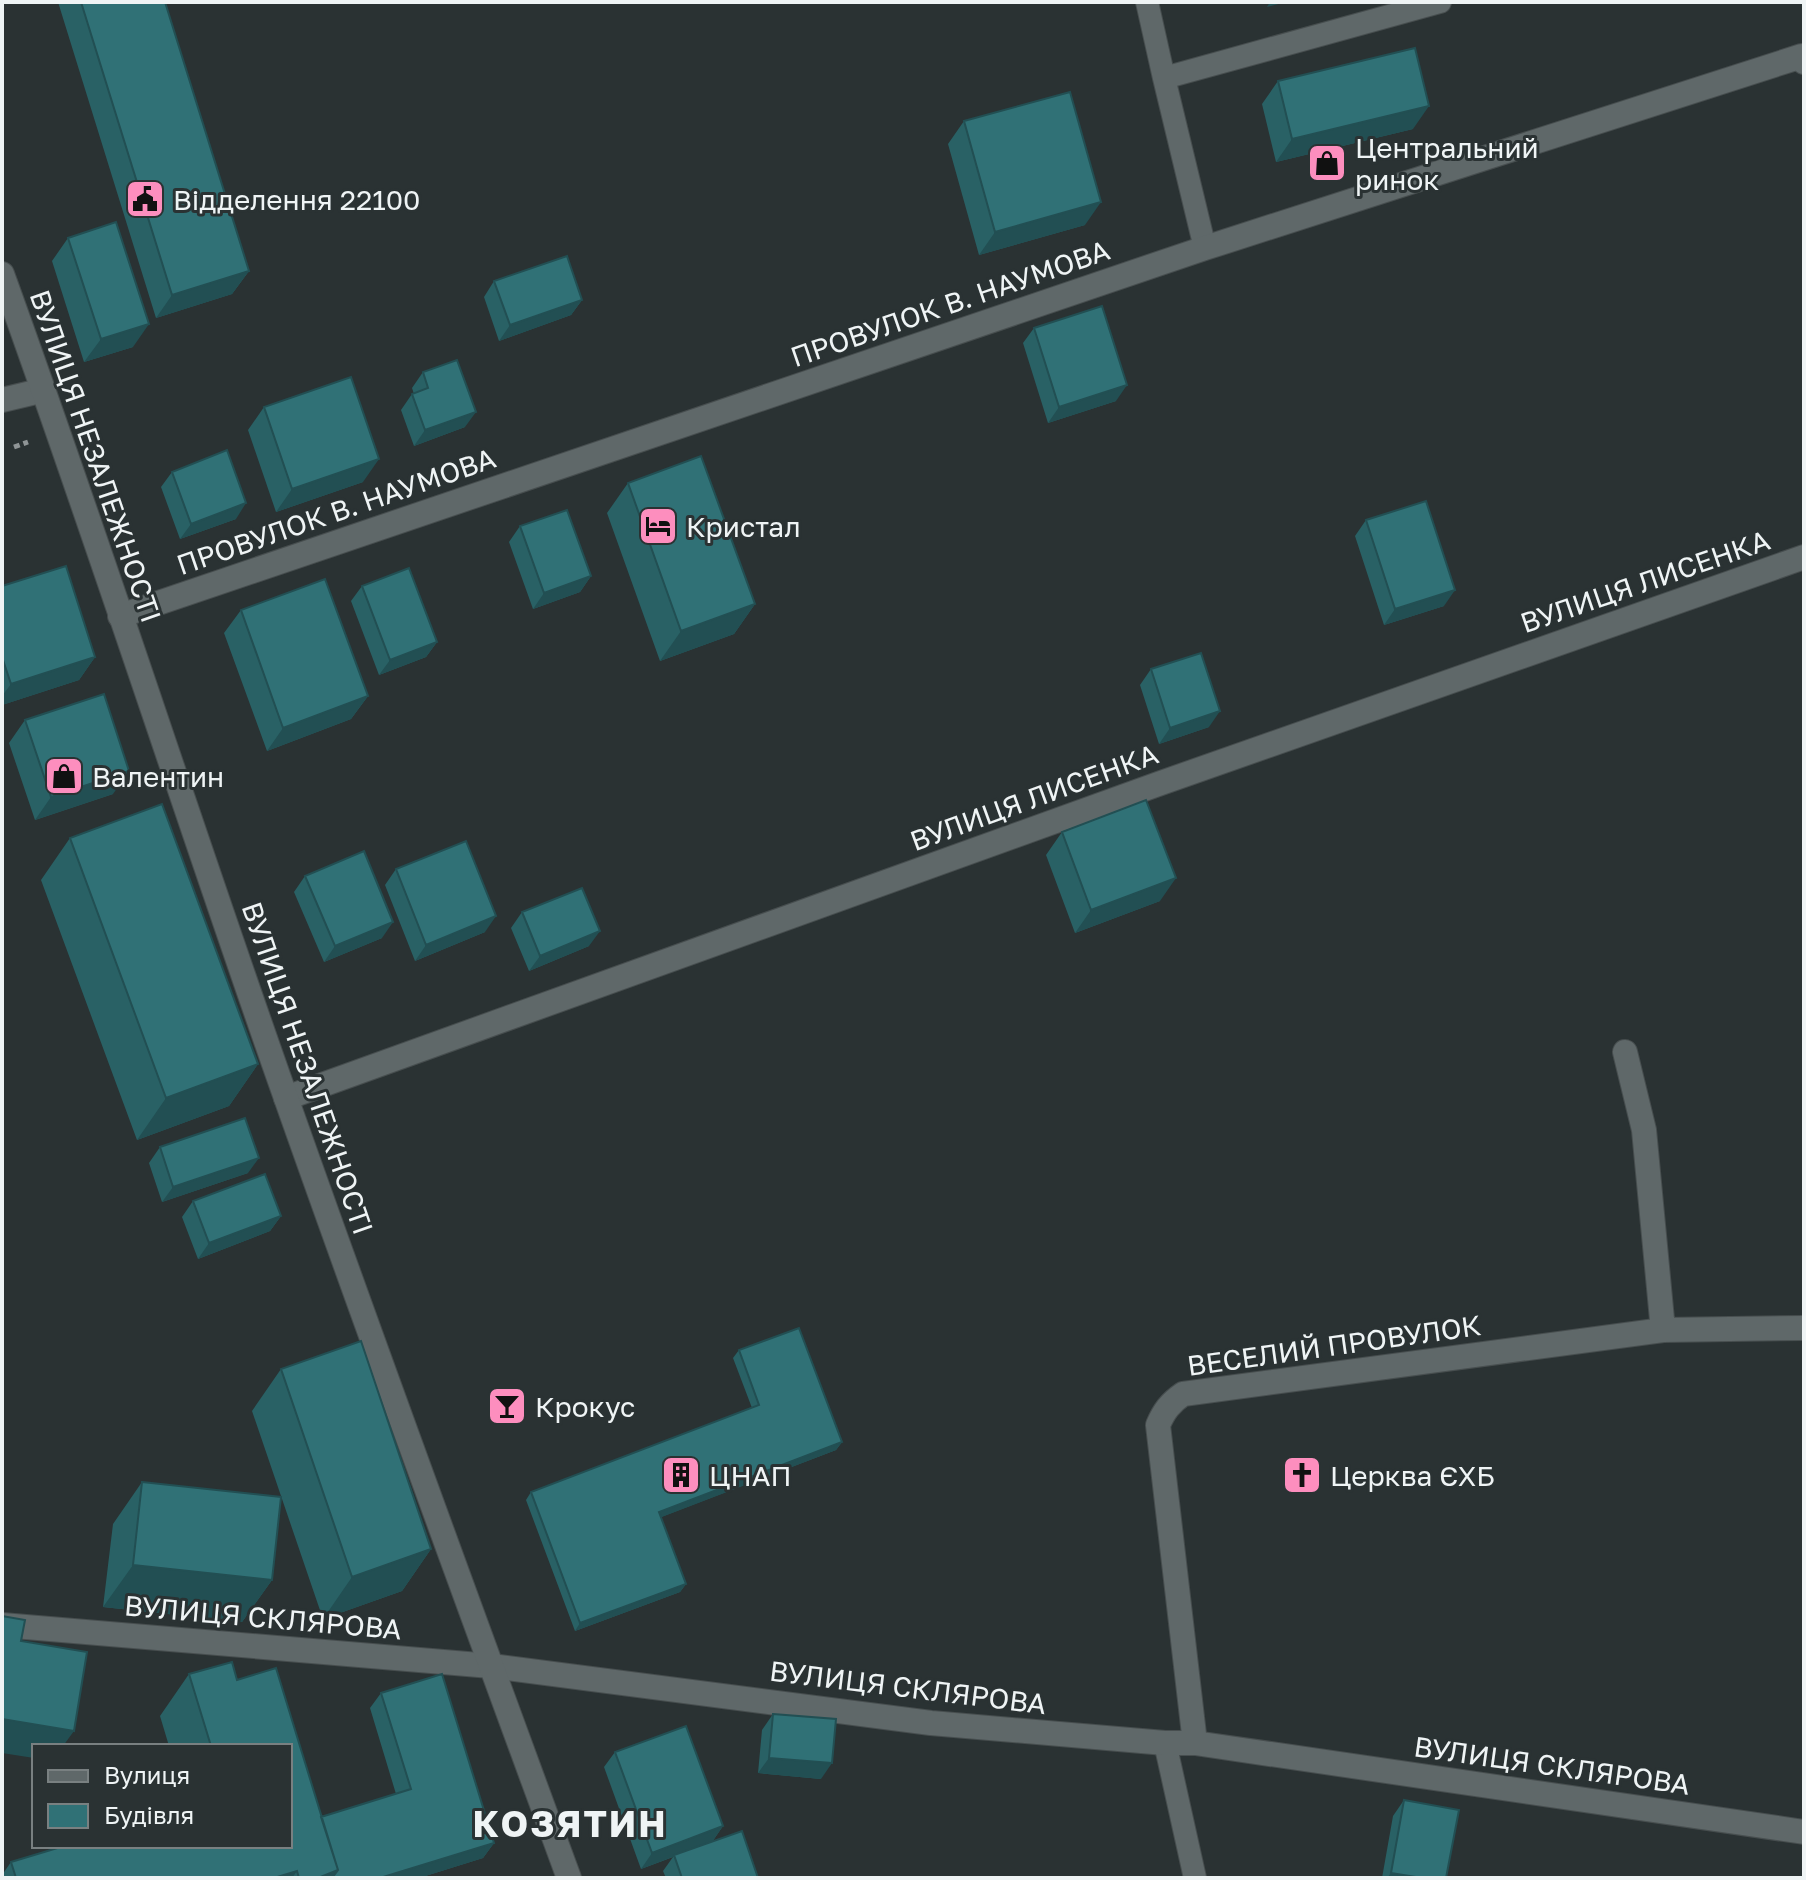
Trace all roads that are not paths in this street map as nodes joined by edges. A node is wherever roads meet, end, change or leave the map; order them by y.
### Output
1 (1147, 2) edge
2 (1440, 2) edge
3 (1803, 59) edge
4 (1164, 78) junction
5 (1205, 248) junction
6 (2, 274) edge
7 (44, 390) junction
8 (2, 400) edge
9 (1804, 557) edge
10 (120, 616) junction
11 (1625, 1052) dead end
12 (286, 1098) junction
13 (1804, 1328) edge
14 (1663, 1330) junction
15 (2, 1625) edge
16 (491, 1666) junction
17 (1165, 1743) junction
18 (1195, 1743) junction
19 (1804, 1832) edge
20 (569, 1878) edge
21 (1195, 1878) edge

1 - 4 lane
2 - 4 lane
3 - 5 street, ПРОВУЛОК В. НАУМОВА
4 - 5 lane
5 - 10 street, ПРОВУЛОК В. НАУМОВА
6 - 7 street, ВУЛИЦЯ НЕЗАЛЕЖНОСТІ
7 - 8 street
7 - 10 street, ВУЛИЦЯ НЕЗАЛЕЖНОСТІ
9 - 12 street, ВУЛИЦЯ ЛИСЕНКА
10 - 12 street, ВУЛИЦЯ НЕЗАЛЕЖНОСТІ
11 - 14 street
12 - 16 street, ВУЛИЦЯ НЕЗАЛЕЖНОСТІ
13 - 14 street, ВЕСЕЛИЙ ПРОВУЛОК
14 - 18 street, ВЕСЕЛИЙ ПРОВУЛОК
15 - 16 street, ВУЛИЦЯ СКЛЯРОВА
16 - 17 street, ВУЛИЦЯ СКЛЯРОВА
16 - 20 street, ВУЛИЦЯ НЕЗАЛЕЖНОСТІ
17 - 18 street, ВУЛИЦЯ СКЛЯРОВА
17 - 21 lane
18 - 19 street, ВУЛИЦЯ СКЛЯРОВА

